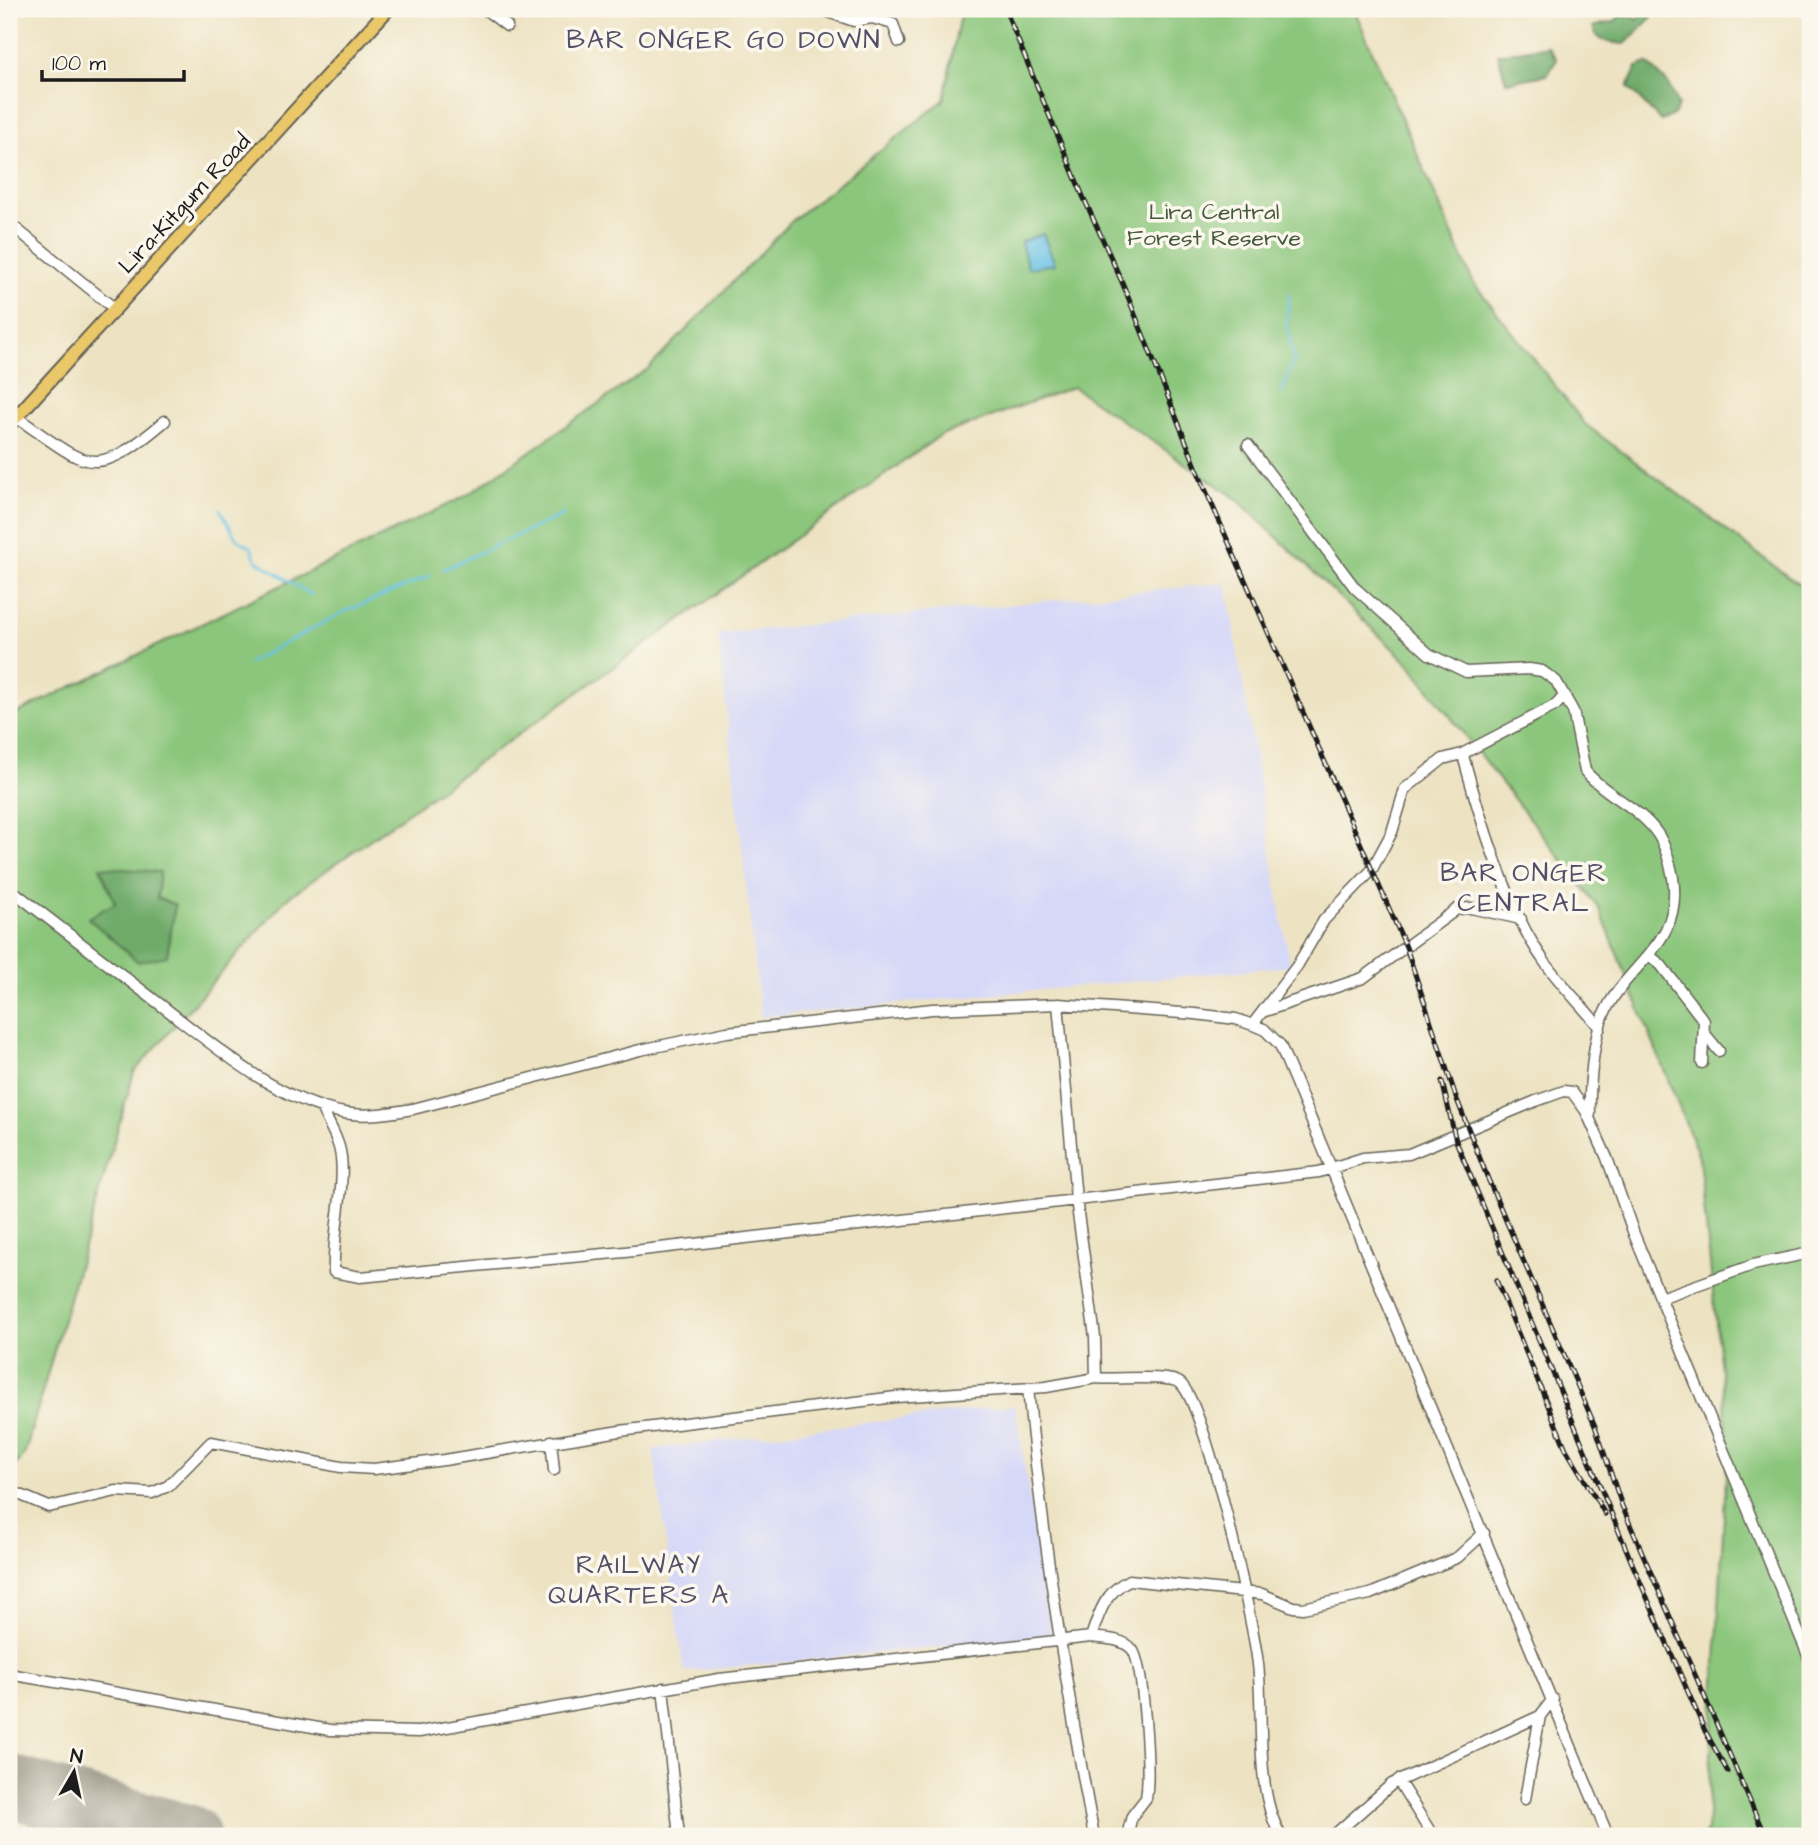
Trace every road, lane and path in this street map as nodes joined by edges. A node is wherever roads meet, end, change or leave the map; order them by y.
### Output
1 (388, 9) edge
2 (485, 9) edge
3 (820, 9) edge
4 (507, 26) dead end
5 (899, 42) dead end
6 (9, 223) edge
7 (115, 309) junction
8 (11, 421) edge
9 (165, 421) dead end
10 (1248, 445) dead end
11 (1565, 695) junction
12 (1556, 705) junction
13 (1573, 711) junction
14 (1462, 754) junction
15 (9, 888) edge
16 (1521, 919) junction
17 (1649, 955) junction
18 (1058, 1004) junction
19 (1264, 1011) junction
20 (1253, 1024) junction
21 (1600, 1028) junction
22 (1705, 1034) junction
23 (1719, 1051) dead end
24 (1702, 1063) dead end
25 (321, 1107) junction
26 (1591, 1122) junction
27 (1331, 1168) junction
28 (1076, 1199) junction
29 (1810, 1253) edge
30 (1663, 1297) junction
31 (1096, 1378) junction
32 (1028, 1388) junction
33 (551, 1441) junction
34 (554, 1470) dead end
35 (9, 1490) edge
36 (1484, 1533) junction
37 (1245, 1594) junction
38 (1091, 1637) junction
39 (1058, 1642) junction
40 (1810, 1660) edge
41 (9, 1674) edge
42 (663, 1688) junction
43 (1553, 1699) junction
44 (1540, 1716) junction
45 (1398, 1780) junction
46 (1525, 1799) dead end
47 (1432, 1833) dead end
48 (679, 1836) edge
49 (1094, 1836) edge
50 (1127, 1836) edge
51 (1281, 1836) edge
52 (1333, 1836) edge
53 (1608, 1836) edge

1 - 7 main road, Lira-Kitgum Road
2 - 4 street
3 - 5 street
6 - 7 street
7 - 8 main road, Lira-Kitgum Road
8 - 9 street
10 - 11 street
11 - 12 street
11 - 13 street
12 - 13 street
12 - 14 street
13 - 17 street
14 - 16 street
14 - 19 street
15 - 25 street
16 - 19 street
16 - 21 street
17 - 21 street
17 - 22 street
18 - 20 street
18 - 25 street
18 - 28 street
19 - 20 street
20 - 27 street
21 - 26 street
22 - 23 street
22 - 24 street
25 - 28 street
26 - 27 street
26 - 30 street
27 - 28 street
27 - 36 street
28 - 31 street
29 - 30 street
30 - 40 street
31 - 32 street
31 - 37 street
32 - 33 street
32 - 39 street
33 - 34 street
33 - 35 street
36 - 37 street
36 - 43 street
37 - 38 street
37 - 51 street
38 - 39 street
38 - 50 street
39 - 42 street
39 - 49 street
41 - 42 street
42 - 48 street
43 - 44 street
43 - 53 street
44 - 45 street
44 - 46 street
45 - 47 street
45 - 52 street

